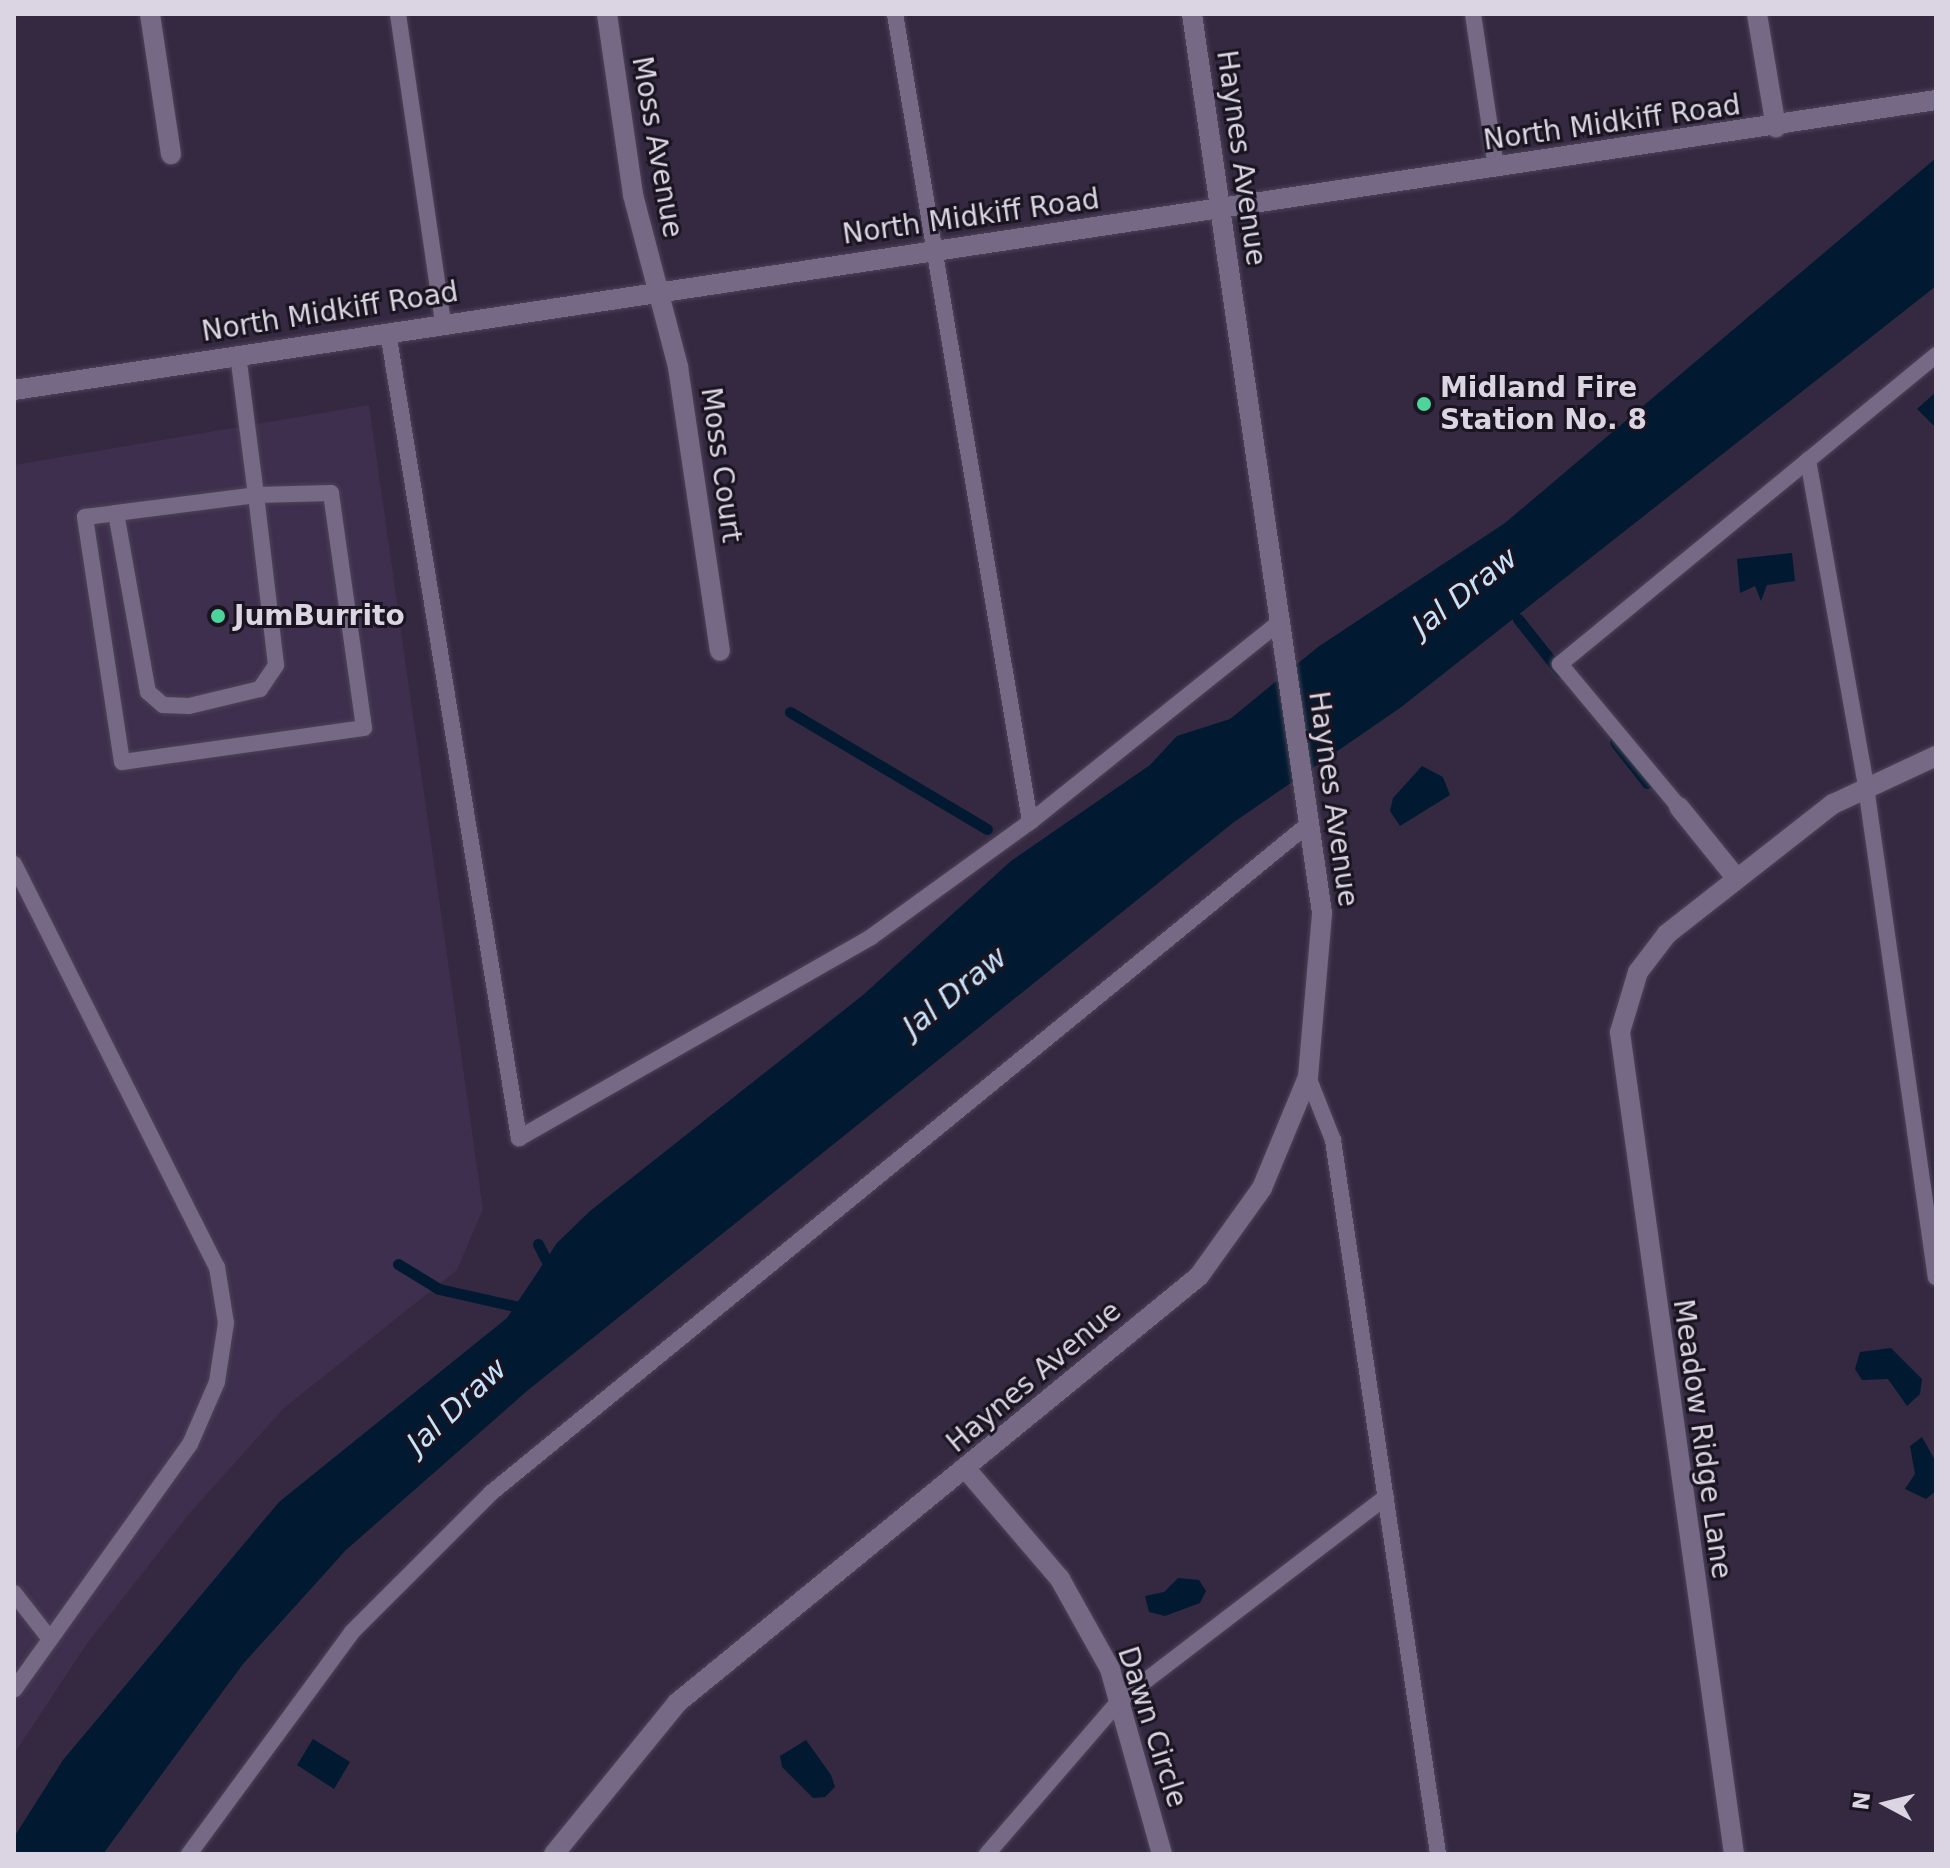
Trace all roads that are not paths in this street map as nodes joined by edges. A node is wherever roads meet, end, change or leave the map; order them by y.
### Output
1 (150, 14) edge
2 (398, 14) edge
3 (607, 14) edge
4 (895, 14) edge
5 (1192, 14) edge
6 (1473, 14) edge
7 (1757, 14) edge
8 (1936, 100) edge
9 (1776, 127) junction
10 (171, 154) dead end
11 (1496, 168) junction
12 (1220, 209) junction
13 (931, 252) junction
14 (656, 290) junction
15 (443, 323) junction
16 (388, 332) junction
17 (238, 355) junction
18 (1936, 355) edge
19 (14, 390) edge
20 (1808, 460) junction
21 (256, 495) junction
22 (116, 513) junction
23 (1280, 622) junction
24 (720, 651) dead end
25 (1936, 756) edge
26 (1866, 787) junction
27 (1679, 807) joint
28 (1308, 812) junction
29 (1030, 822) junction
30 (14, 864) edge
31 (1737, 879) junction
32 (1308, 1077) junction
33 (1936, 1277) edge
34 (966, 1469) junction
35 (1386, 1497) junction
36 (14, 1593) edge
37 (50, 1639) junction
38 (14, 1690) edge
39 (1119, 1701) junction
40 (189, 1854) edge
41 (554, 1854) edge
42 (987, 1854) edge
43 (1162, 1854) edge
44 (1438, 1854) edge
45 (1734, 1854) edge

1 - 10 street
2 - 15 lane
3 - 14 street, Moss Avenue
4 - 13 lane
5 - 12 street, Haynes Avenue
6 - 11 lane
7 - 9 street
8 - 9 street, North Midkiff Road
9 - 11 street, North Midkiff Road
11 - 12 street, North Midkiff Road
12 - 13 street, North Midkiff Road
12 - 23 street, Haynes Avenue
13 - 14 street, North Midkiff Road
13 - 29 lane
14 - 15 street, North Midkiff Road
14 - 24 street, Moss Court
15 - 16 street, North Midkiff Road
16 - 17 street, North Midkiff Road
16 - 29 lane
17 - 19 street, North Midkiff Road
17 - 21 lane
18 - 20 lane
20 - 26 lane
20 - 27 lane
21 - 22 lane
21 - 22 lane
21 - 22 lane
23 - 28 street, Haynes Avenue
23 - 29 lane
25 - 26 street
26 - 31 street
26 - 33 lane
27 - 31 street
28 - 32 street, Haynes Avenue
28 - 40 lane
30 - 37 lane
31 - 45 street, Meadow Ridge Lane
32 - 34 street, Haynes Avenue
32 - 35 lane
34 - 39 street, Dawn Circle
34 - 41 street, Haynes Avenue
35 - 39 lane
35 - 44 lane
36 - 37 lane
37 - 38 lane
39 - 42 lane
39 - 43 street, Dawn Circle

